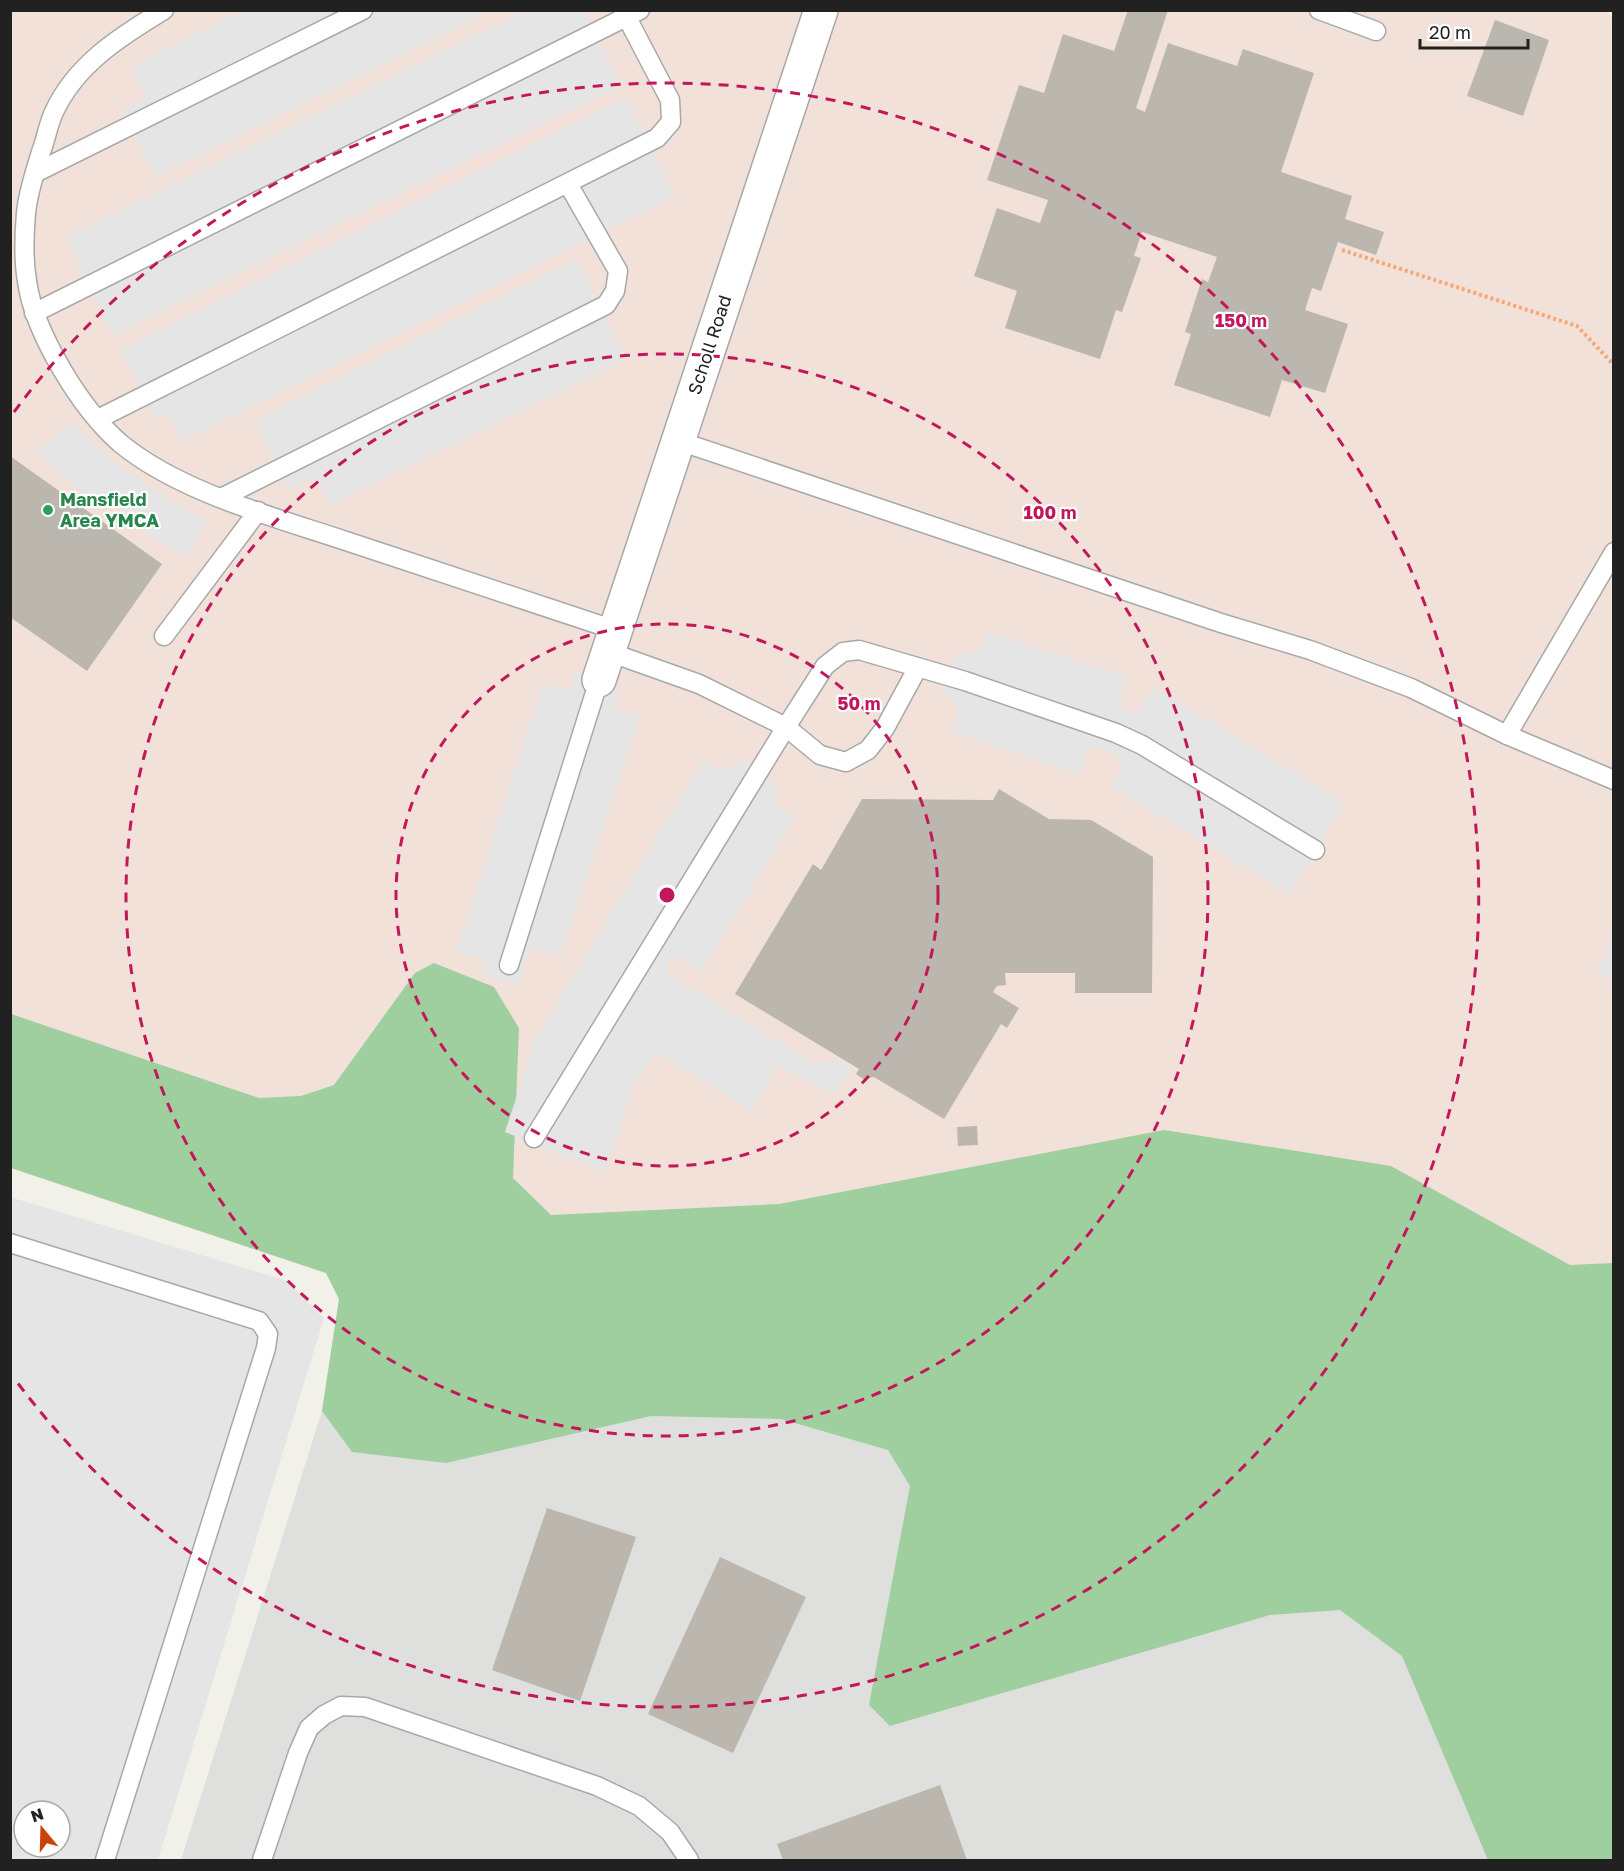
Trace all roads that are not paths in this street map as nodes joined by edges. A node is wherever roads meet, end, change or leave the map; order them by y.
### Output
1 (363, 10) edge
2 (821, 10) edge
3 (1319, 10) edge
4 (158, 12) edge
5 (630, 13) edge
6 (1376, 31) dead end
7 (35, 173) junction
8 (568, 184) junction
9 (34, 313) junction
10 (98, 419) junction
11 (679, 441) junction
12 (221, 498) junction
13 (258, 511) junction
14 (1614, 552) edge
15 (164, 636) dead end
16 (608, 654) junction
17 (917, 669) junction
18 (786, 727) junction
19 (1507, 735) junction
20 (1614, 780) edge
21 (1315, 850) dead end
22 (509, 965) dead end
23 (534, 1138) dead end
24 (10, 1243) edge
25 (105, 1860) edge
26 (262, 1860) edge
27 (689, 1860) edge

1 - 7 lane
2 - 11 street, Scholl Road
3 - 6 lane
4 - 7 lane
5 - 8 lane
5 - 9 lane
7 - 9 lane
8 - 10 lane
8 - 12 lane
9 - 10 lane
10 - 12 lane
11 - 16 street, Scholl Road
11 - 19 lane
12 - 13 lane
13 - 15 lane
13 - 16 lane
14 - 19 lane
16 - 18 lane
16 - 22 lane
17 - 18 lane
17 - 18 lane
17 - 21 lane
18 - 23 lane
19 - 20 lane
24 - 25 lane
26 - 27 lane

